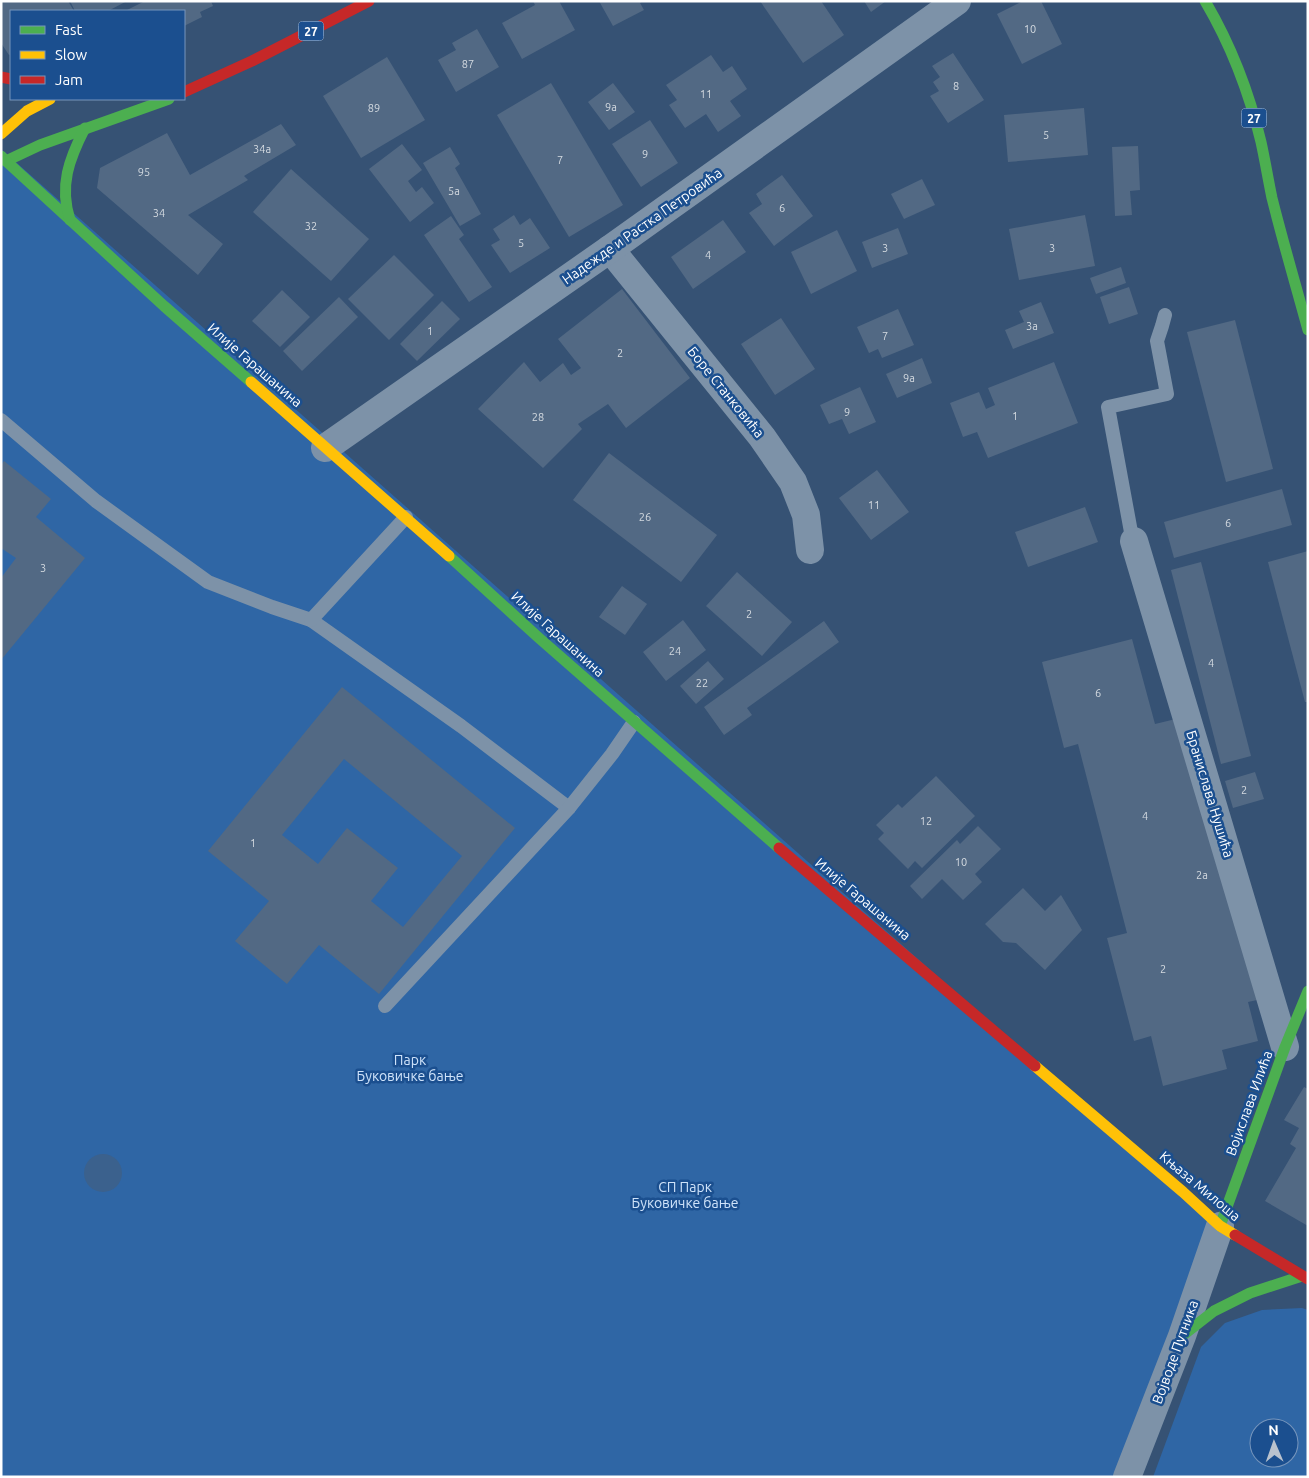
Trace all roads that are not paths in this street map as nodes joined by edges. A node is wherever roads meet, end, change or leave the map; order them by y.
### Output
1 (369, 1) edge
2 (957, 1) edge
3 (1205, 1) edge
4 (252, 61) junction
5 (198, 73) dead end
6 (185, 92) edge
7 (48, 100) edge
8 (166, 100) edge
9 (85, 128) junction
10 (1, 134) edge
11 (4, 159) edge
12 (70, 220) junction
13 (1284, 241) junction
14 (610, 249) junction
15 (1300, 252) dead end
16 (1165, 315) dead end
17 (1308, 330) edge
18 (1, 420) edge
19 (325, 448) junction
20 (406, 518) junction
21 (1134, 541) joint
22 (810, 550) dead end
23 (311, 620) junction
24 (634, 722) junction
25 (569, 808) junction
26 (1308, 991) edge
27 (385, 1006) dead end
28 (1285, 1047) junction
29 (1103, 1124) joint
30 (1220, 1226) junction
31 (1305, 1278) edge
32 (1182, 1336) junction
33 (1127, 1477) edge

1 - 4 street, 27
2 - 14 street, Надежде и Растка Петровића
3 - 13 street, 27
4 - 5 street, 27
4 - 6 street, 27
7 - 10 street
8 - 9 street
9 - 11 street
9 - 12 street
11 - 12 street, Илије Гарашанина
12 - 19 street, Илије Гарашанина
13 - 15 street
13 - 17 street, 27
14 - 19 street, Надежде и Растка Петровића
14 - 22 street, Боре Станковића
16 - 21 lane
18 - 23 lane
19 - 20 street, Илије Гарашанина
20 - 23 lane
20 - 24 street, Илије Гарашанина
21 - 28 street, Бранислава Нушића
23 - 25 lane
24 - 25 lane
24 - 29 street, Илије Гарашанина
25 - 27 lane
26 - 28 street, Војислава Илића
28 - 30 street, Војислава Илића
29 - 30 street, Књаза Милоша
30 - 31 street, Књаза Милоша
30 - 32 street, Војводе Путника
31 - 32 street
32 - 33 street, Војводе Путника

